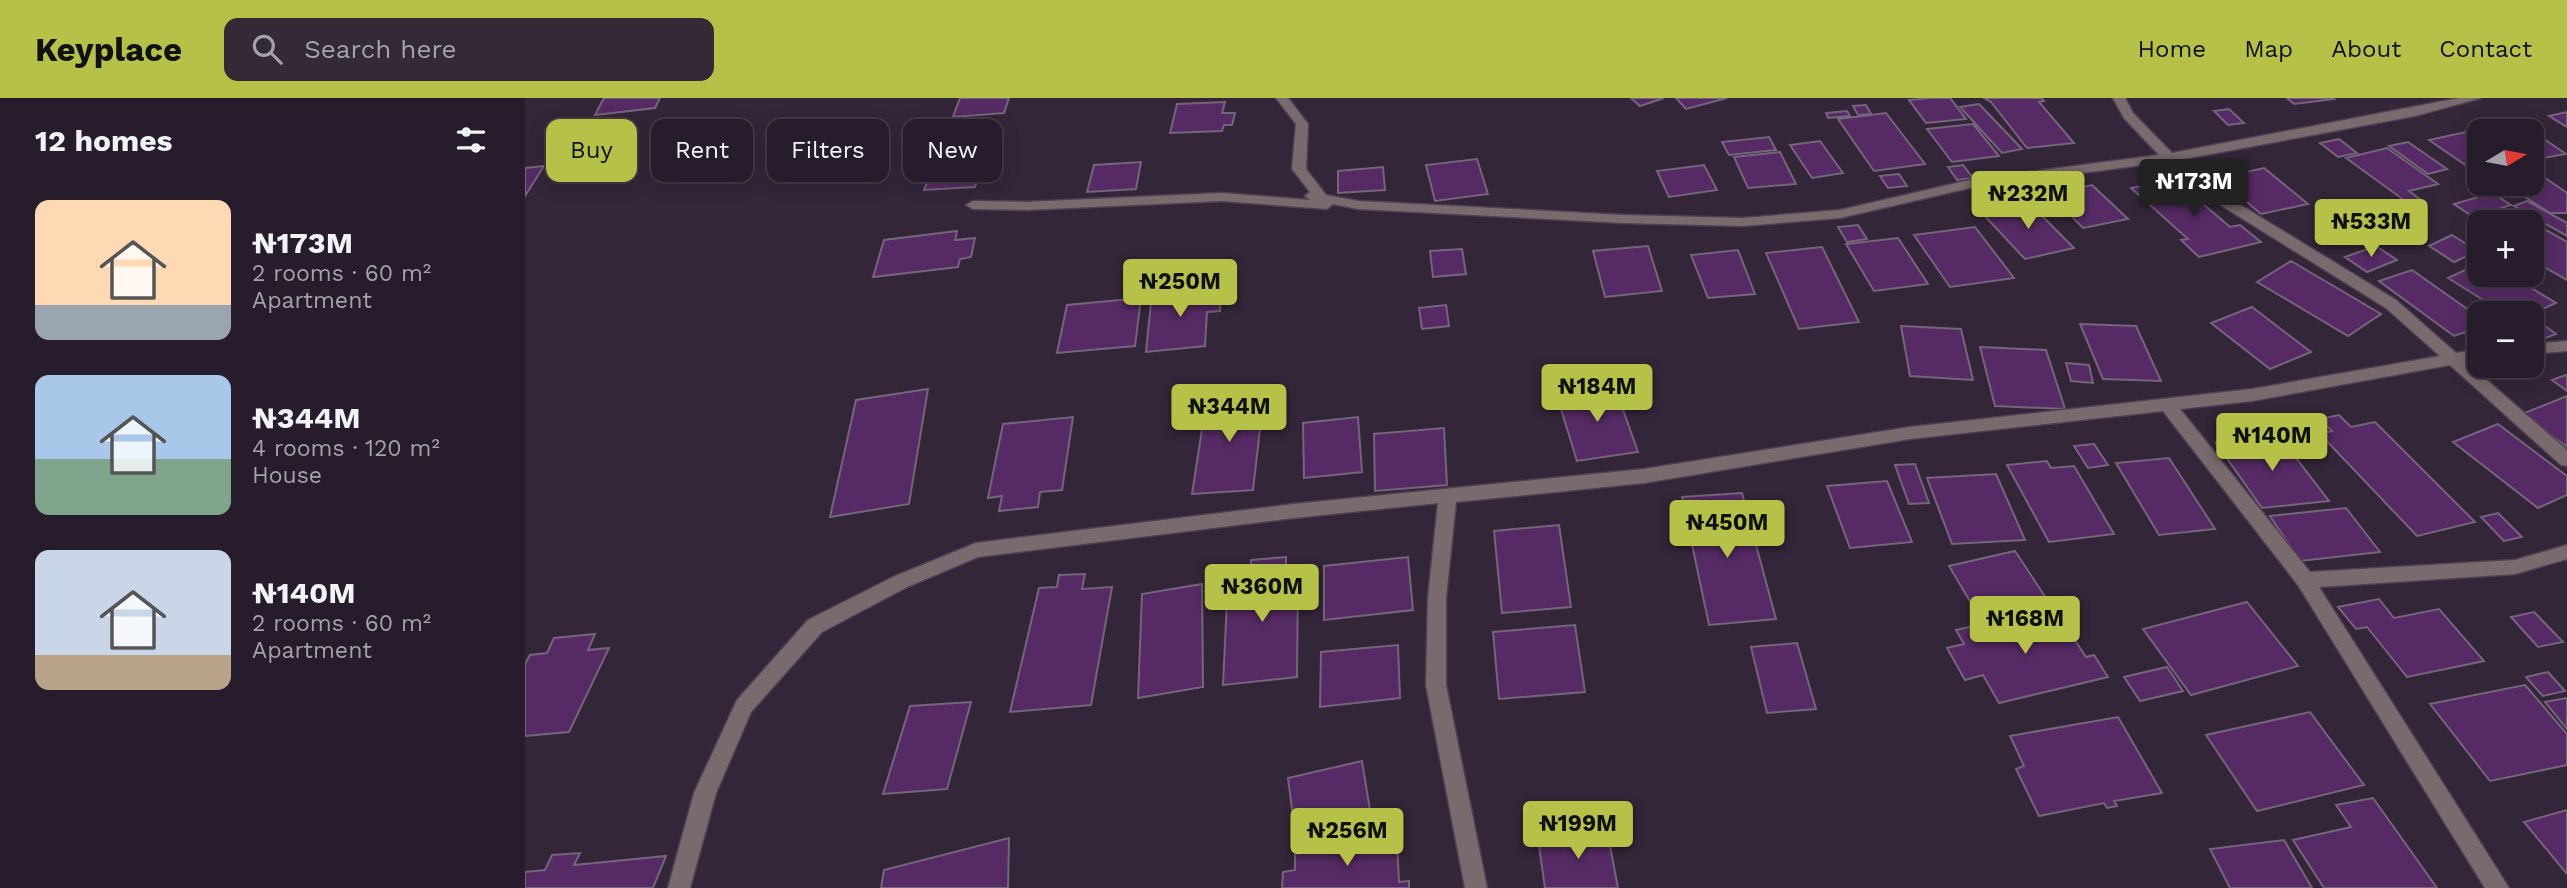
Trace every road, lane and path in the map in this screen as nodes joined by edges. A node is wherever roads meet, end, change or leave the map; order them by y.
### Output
1 (1282, 98) edge
2 (2119, 98) edge
3 (2475, 98) edge
4 (2169, 158) junction
5 (973, 205) dead end
6 (1358, 205) junction
7 (2567, 346) edge
8 (2544, 348) edge
9 (2467, 356) edge
10 (2454, 358) junction
11 (2167, 404) junction
12 (2567, 460) edge
13 (1448, 496) junction
14 (2567, 552) edge
15 (2305, 580) junction
16 (679, 888) edge
17 (1476, 888) edge
18 (2498, 888) edge

1 - 6 street
2 - 4 street
3 - 4 street
4 - 6 street
4 - 10 street
5 - 6 street
7 - 8 street
9 - 10 street
10 - 11 street
10 - 12 street
11 - 13 street
11 - 15 street
13 - 16 street
13 - 17 street
14 - 15 street
15 - 18 street

